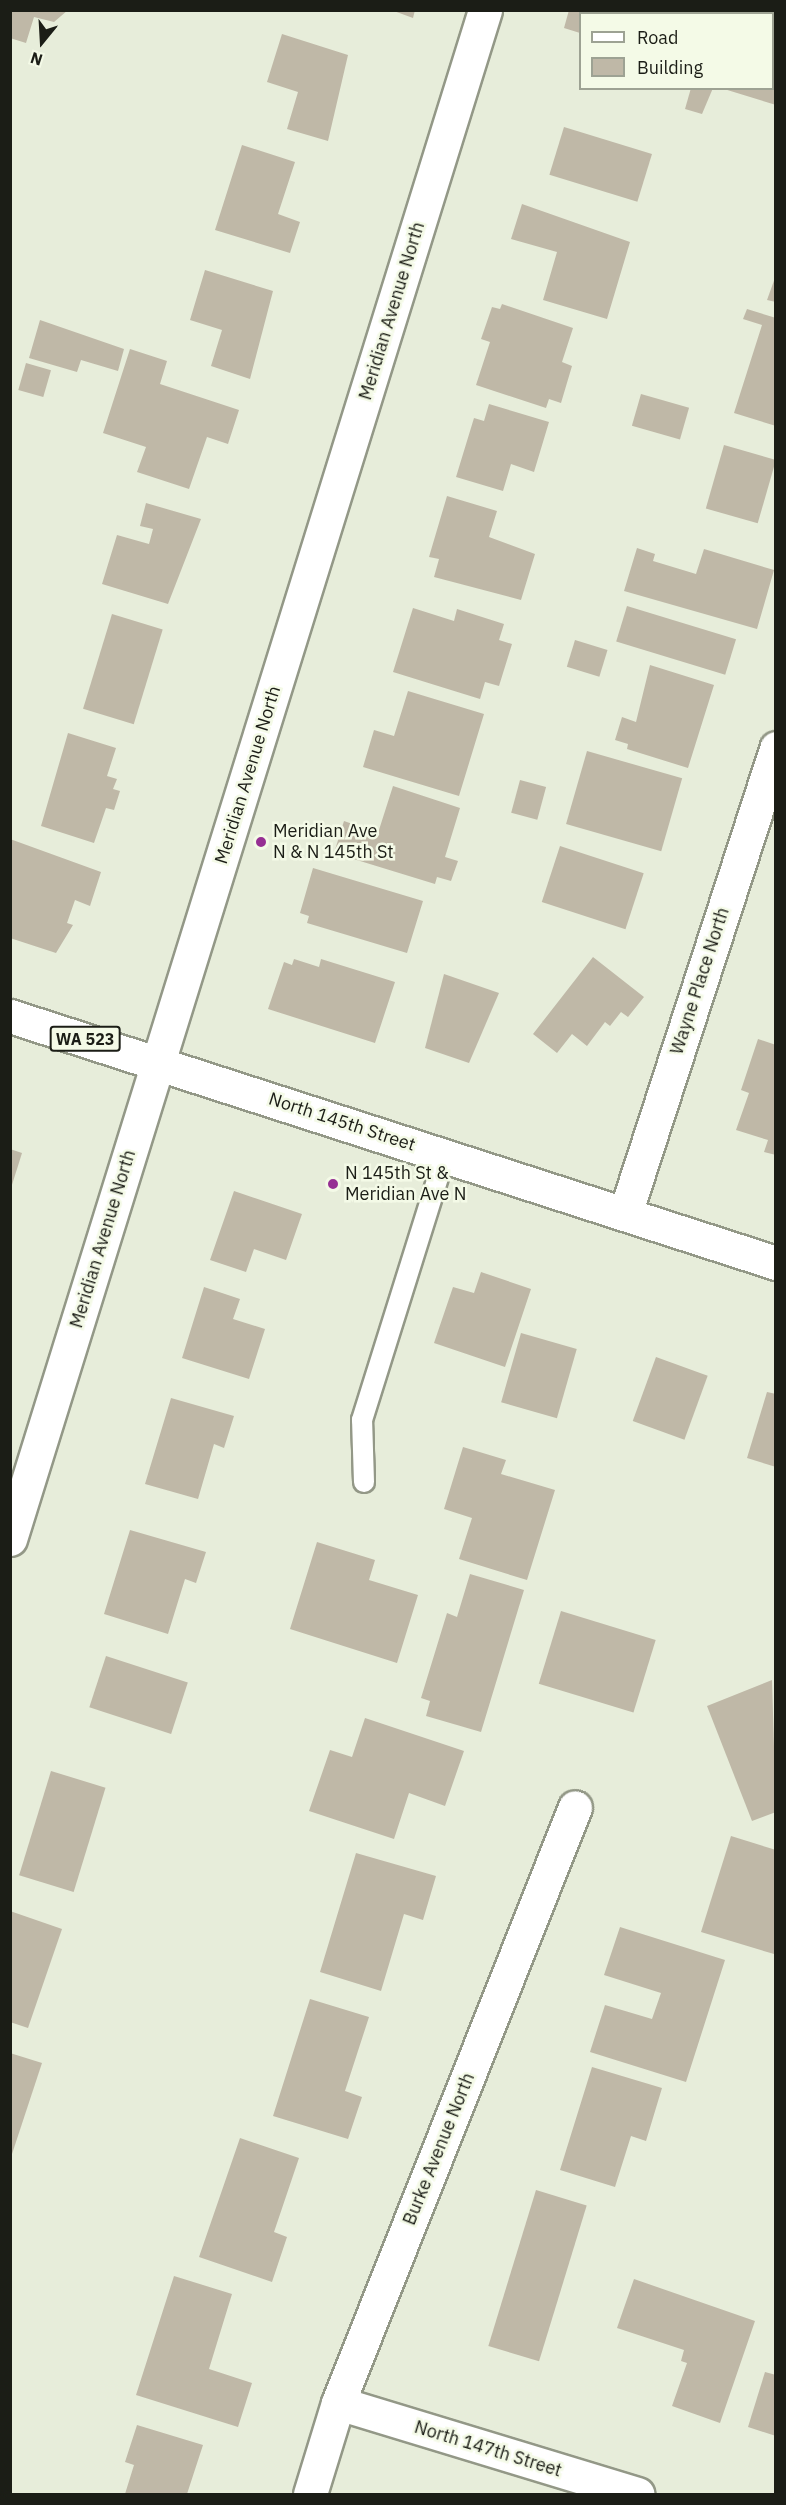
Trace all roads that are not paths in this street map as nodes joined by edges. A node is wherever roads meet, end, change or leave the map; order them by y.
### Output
1 (485, 10) edge
2 (776, 748) edge
3 (10, 1016) edge
4 (159, 1063) junction
5 (445, 1155) junction
6 (625, 1214) junction
7 (776, 1263) edge
8 (364, 1482) dead end
9 (10, 1539) edge
10 (575, 1807) dead end
11 (338, 2403) junction
12 (310, 2494) edge
13 (637, 2494) edge

1 - 4 street, Meridian Avenue North
2 - 6 street, Wayne Place North
3 - 4 street, North 145th Street / WA 523
4 - 5 street, North 145th Street / WA 523
4 - 9 street, Meridian Avenue North
5 - 6 street, North 145th Street / WA 523
5 - 8 lane
6 - 7 street, North 145th Street / WA 523
10 - 11 street, Burke Avenue North
11 - 12 street, Burke Avenue North
11 - 13 street, North 147th Street

